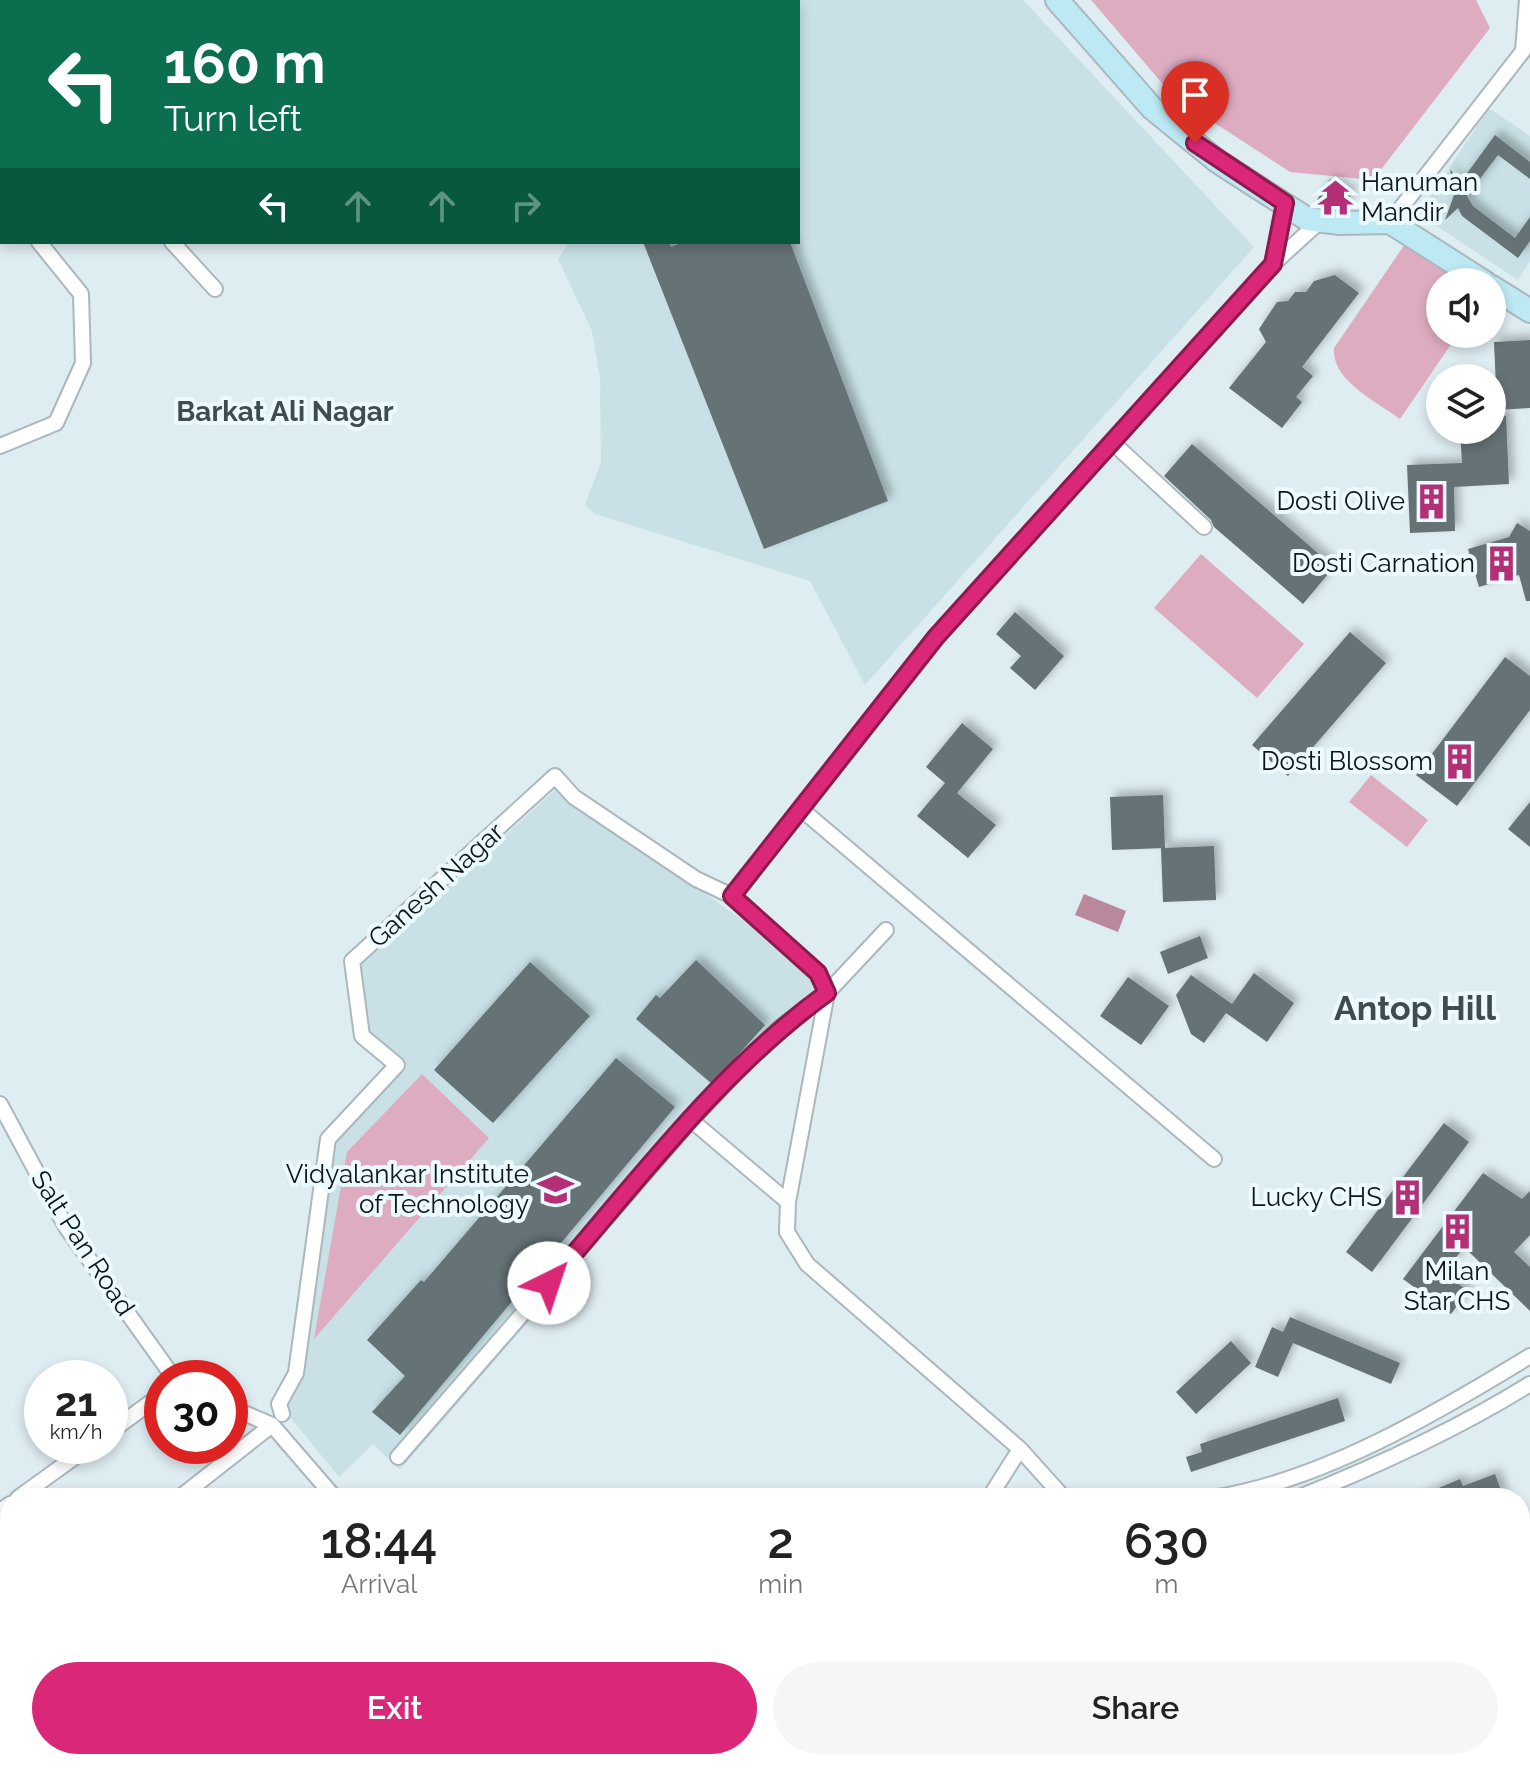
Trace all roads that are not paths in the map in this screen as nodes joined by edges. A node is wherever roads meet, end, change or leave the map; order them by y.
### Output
1 (1057, 0) edge
2 (1527, 0) edge
3 (1285, 203) junction
4 (1320, 221) junction
5 (1390, 222) junction
6 (41, 244) edge
7 (174, 244) edge
8 (1273, 264) junction
9 (1462, 268) edge
10 (215, 289) dead end
11 (1506, 296) edge
12 (1530, 311) edge
13 (1112, 442) junction
14 (0, 446) edge
15 (1204, 527) dead end
16 (801, 809) junction
17 (732, 896) junction
18 (886, 930) dead end
19 (827, 993) junction
20 (0, 1104) edge
21 (691, 1120) junction
22 (1214, 1159) dead end
23 (788, 1202) junction
24 (1530, 1356) edge
25 (161, 1360) edge
26 (1530, 1384) edge
27 (282, 1414) dead end
28 (248, 1415) edge
29 (272, 1425) junction
30 (1399, 1428) junction
31 (1020, 1449) junction
32 (1407, 1450) junction
33 (398, 1457) dead end
34 (65, 1464) edge
35 (32, 1488) edge
36 (192, 1488) edge
37 (326, 1488) edge
38 (995, 1488) edge
39 (1055, 1488) edge
40 (1262, 1488) edge
41 (1320, 1488) edge

1 - 3 main road
2 - 5 street
3 - 4 main road
3 - 8 street
4 - 5 main road
4 - 8 street
5 - 9 main road
6 - 14 street
7 - 10 street
8 - 13 street
11 - 12 main road
13 - 15 street
13 - 16 street
16 - 17 street
16 - 22 street
17 - 19 street
17 - 27 street, Ganesh Nagar
18 - 19 street
19 - 21 street
19 - 23 street
20 - 25 street, Salt Pan Road
21 - 23 street
21 - 33 street
23 - 31 street
24 - 30 street
26 - 32 street
28 - 29 street
29 - 36 street
29 - 37 street
30 - 32 street
30 - 40 street
31 - 38 street
31 - 39 street
32 - 41 street
34 - 35 street

